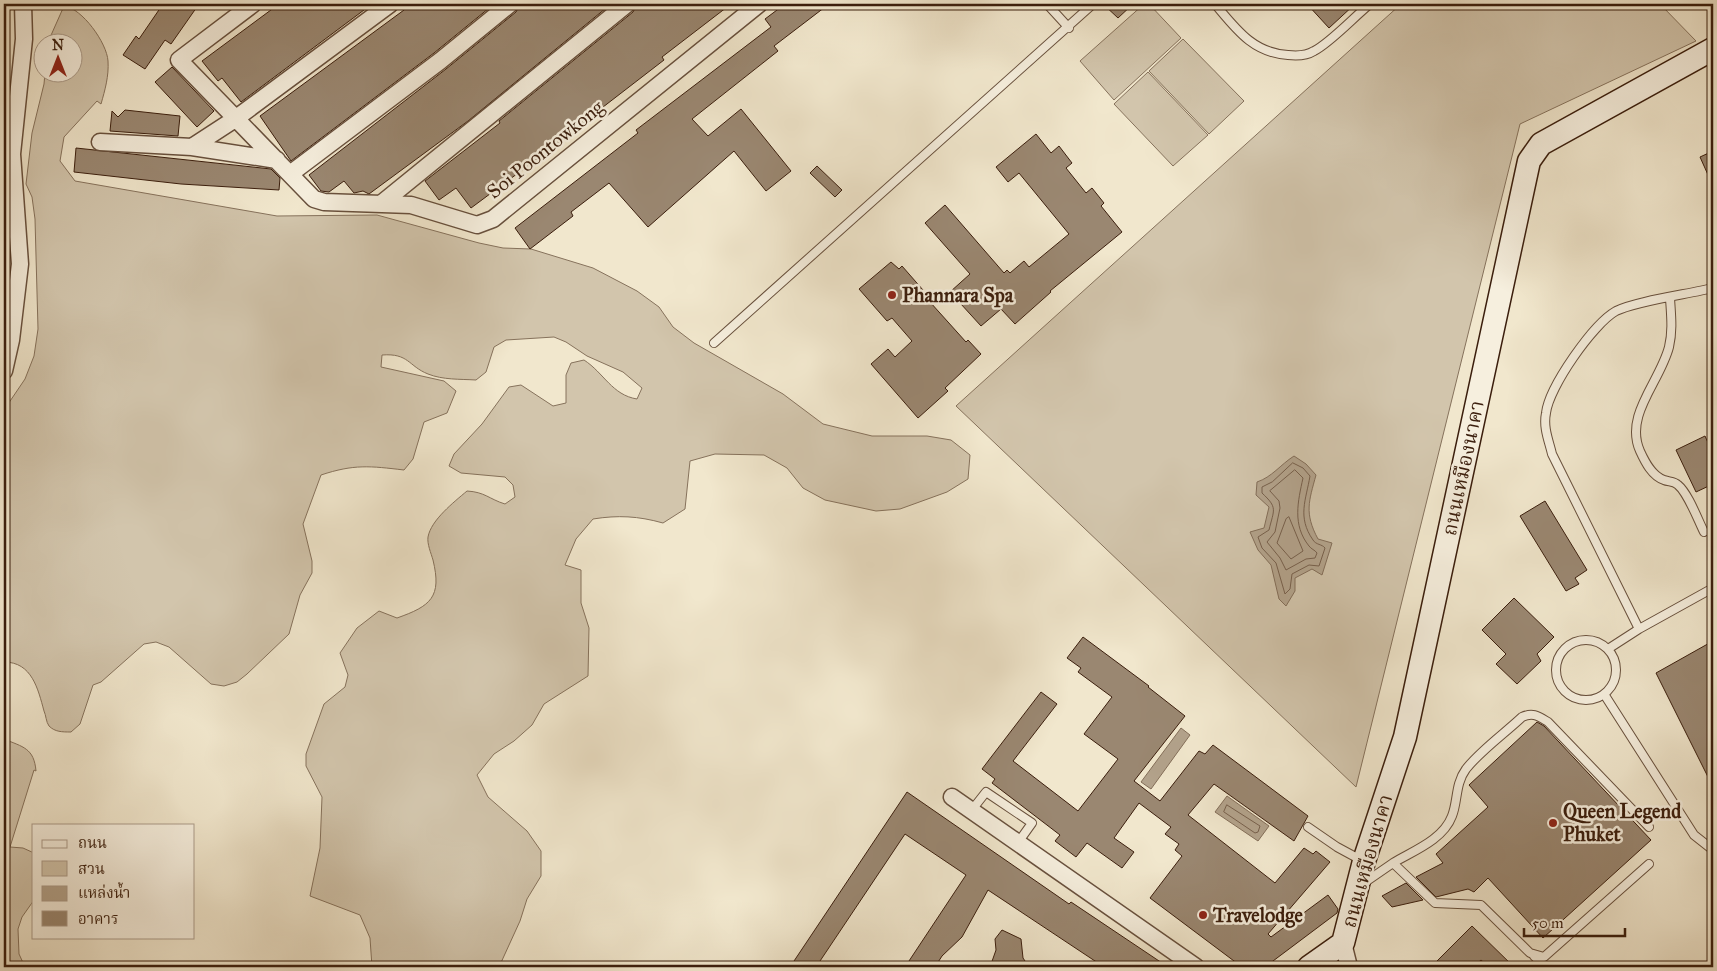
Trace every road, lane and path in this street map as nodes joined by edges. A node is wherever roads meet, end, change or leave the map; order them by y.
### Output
1 (23, 4) edge
2 (253, 4) edge
3 (390, 4) edge
4 (510, 4) edge
5 (627, 4) edge
6 (759, 4) edge
7 (1047, 4) edge
8 (1093, 4) edge
9 (1215, 4) edge
10 (1370, 4) edge
11 (1069, 28) junction
12 (1713, 49) edge
13 (235, 119) junction
14 (100, 142) dead end
15 (192, 147) junction
16 (277, 160) junction
17 (290, 174) junction
18 (382, 203) junction
19 (1713, 288) edge
20 (1670, 298) junction
21 (714, 343) dead end
22 (4, 371) edge
23 (1704, 532) dead end
24 (1713, 588) edge
25 (1639, 629) junction
26 (1608, 650) junction
27 (1604, 694) junction
28 (952, 797) dead end
29 (971, 811) junction
30 (1308, 827) dead end
31 (1649, 827) dead end
32 (1018, 844) junction
33 (1713, 850) edge
34 (1364, 861) junction
35 (1393, 863) junction
36 (1649, 864) dead end
37 (1358, 887) junction
38 (1343, 943) junction
39 (1530, 953) junction
40 (1196, 967) edge
41 (1309, 967) edge
42 (1349, 967) edge
43 (1546, 967) edge

1 - 22 street
2 - 13 street
3 - 13 street
4 - 17 street
5 - 18 street
6 - 18 street, Soi Poontowkong
7 - 11 lane
8 - 11 lane
9 - 10 lane
11 - 21 lane
12 - 34 street, ถนนเหมืองนาคา
13 - 15 street
13 - 16 street
14 - 15 street
15 - 16 street
16 - 17 street
17 - 18 street, Soi Poontowkong
19 - 20 lane
20 - 23 lane
20 - 25 lane
24 - 25 lane
25 - 26 lane
26 - 27 lane
26 - 27 lane
27 - 33 lane
28 - 29 street
29 - 32 street
29 - 32 lane
30 - 34 lane
31 - 35 lane
32 - 40 street
34 - 37 street, ถนนเหมืองนาคา
35 - 37 lane
35 - 39 lane
36 - 39 lane
37 - 38 street, ถนนเหมืองนาคา
38 - 41 street, ถนนเหมืองนาคา
38 - 42 street
39 - 43 lane

